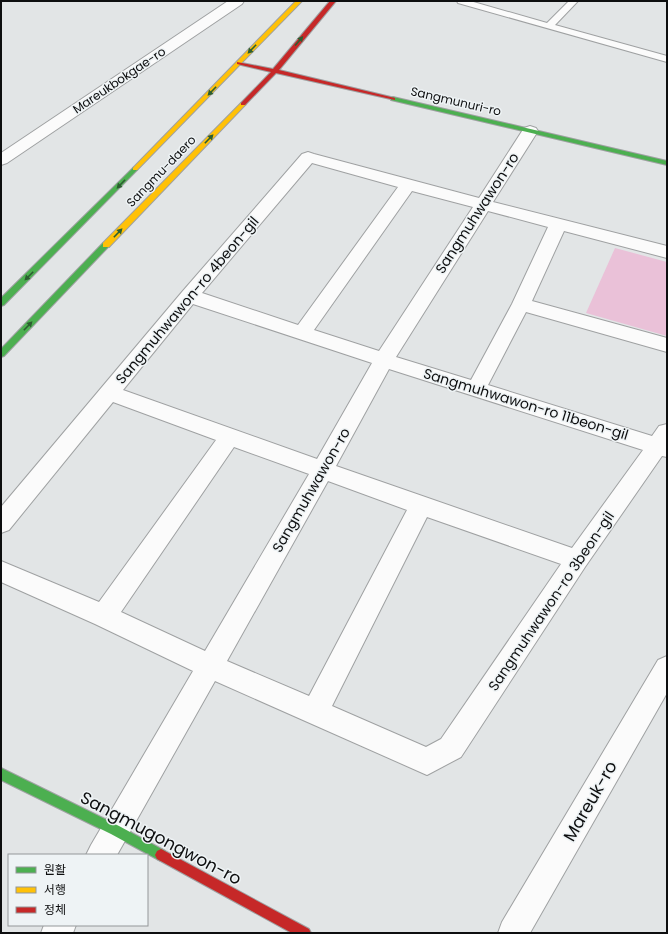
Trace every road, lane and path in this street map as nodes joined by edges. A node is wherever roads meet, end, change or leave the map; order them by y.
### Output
1 (236, 1) edge
2 (299, 1) edge
3 (333, 1) edge
4 (461, 1) edge
5 (574, 1) edge
6 (549, 26) junction
7 (667, 59) edge
8 (239, 63) junction
9 (274, 71) junction
10 (530, 131) junction
11 (1, 160) edge
12 (667, 163) edge
13 (408, 185) junction
14 (483, 204) junction
15 (558, 224) junction
16 (667, 252) edge
17 (189, 296) junction
18 (1, 303) edge
19 (521, 304) junction
20 (302, 333) junction
21 (667, 345) edge
22 (1, 354) edge
23 (384, 360) junction
24 (476, 389) junction
25 (109, 393) junction
26 (229, 438) junction
27 (664, 442) edge
28 (322, 471) junction
29 (421, 506) junction
30 (1, 523) edge
31 (577, 560) junction
32 (1, 571) edge
33 (104, 616) junction
34 (210, 666) junction
35 (667, 668) edge
36 (316, 712) junction
37 (1, 774) edge
38 (115, 830) junction
39 (102, 854) edge
40 (305, 933) edge
41 (513, 933) edge

1 - 11 street, Mareukbokgae-ro
2 -> 8 main road, Sangmu-daero
9 -> 3 main road, Sangmu-daero
4 - 6 lane
5 - 6 lane
6 - 7 lane
8 - 9 main road, Sangmunuri-ro
8 -> 18 main road, Sangmu-daero
9 - 10 main road, Sangmunuri-ro
22 -> 9 main road, Sangmu-daero
10 - 12 main road, Sangmunuri-ro
10 - 14 street, Sangmuhwawon-ro
13 - 14 street, Sangmuhwawon-ro 4beon-gil
13 - 17 street, Sangmuhwawon-ro 4beon-gil
13 - 20 street
14 - 15 street
14 - 23 street, Sangmuhwawon-ro
15 - 16 street
15 - 19 street
17 - 20 street, Sangmuhwawon-ro 11beon-gil
17 - 25 street, Sangmuhwawon-ro 4beon-gil
19 - 21 street
19 - 24 street
20 - 23 street, Sangmuhwawon-ro 11beon-gil
23 - 24 street, Sangmuhwawon-ro 11beon-gil
23 - 28 street, Sangmuhwawon-ro
24 - 27 street, Sangmuhwawon-ro 11beon-gil
25 - 26 street
25 - 30 street, Sangmuhwawon-ro 4beon-gil
26 - 28 street
26 - 33 street
27 - 31 street, Sangmuhwawon-ro 3beon-gil
28 - 29 street
28 - 34 street, Sangmuhwawon-ro
29 - 31 street
29 - 36 street
31 - 36 street, Sangmuhwawon-ro 3beon-gil
32 - 33 street
33 - 34 street
34 - 36 street
34 - 38 street, Sangmuhwawon-ro
35 - 41 street, Mareuk-ro
37 - 38 main road, Sangmugongwon-ro
38 - 39 street, Sangmuhwawon-ro
38 - 40 main road, Sangmugongwon-ro

